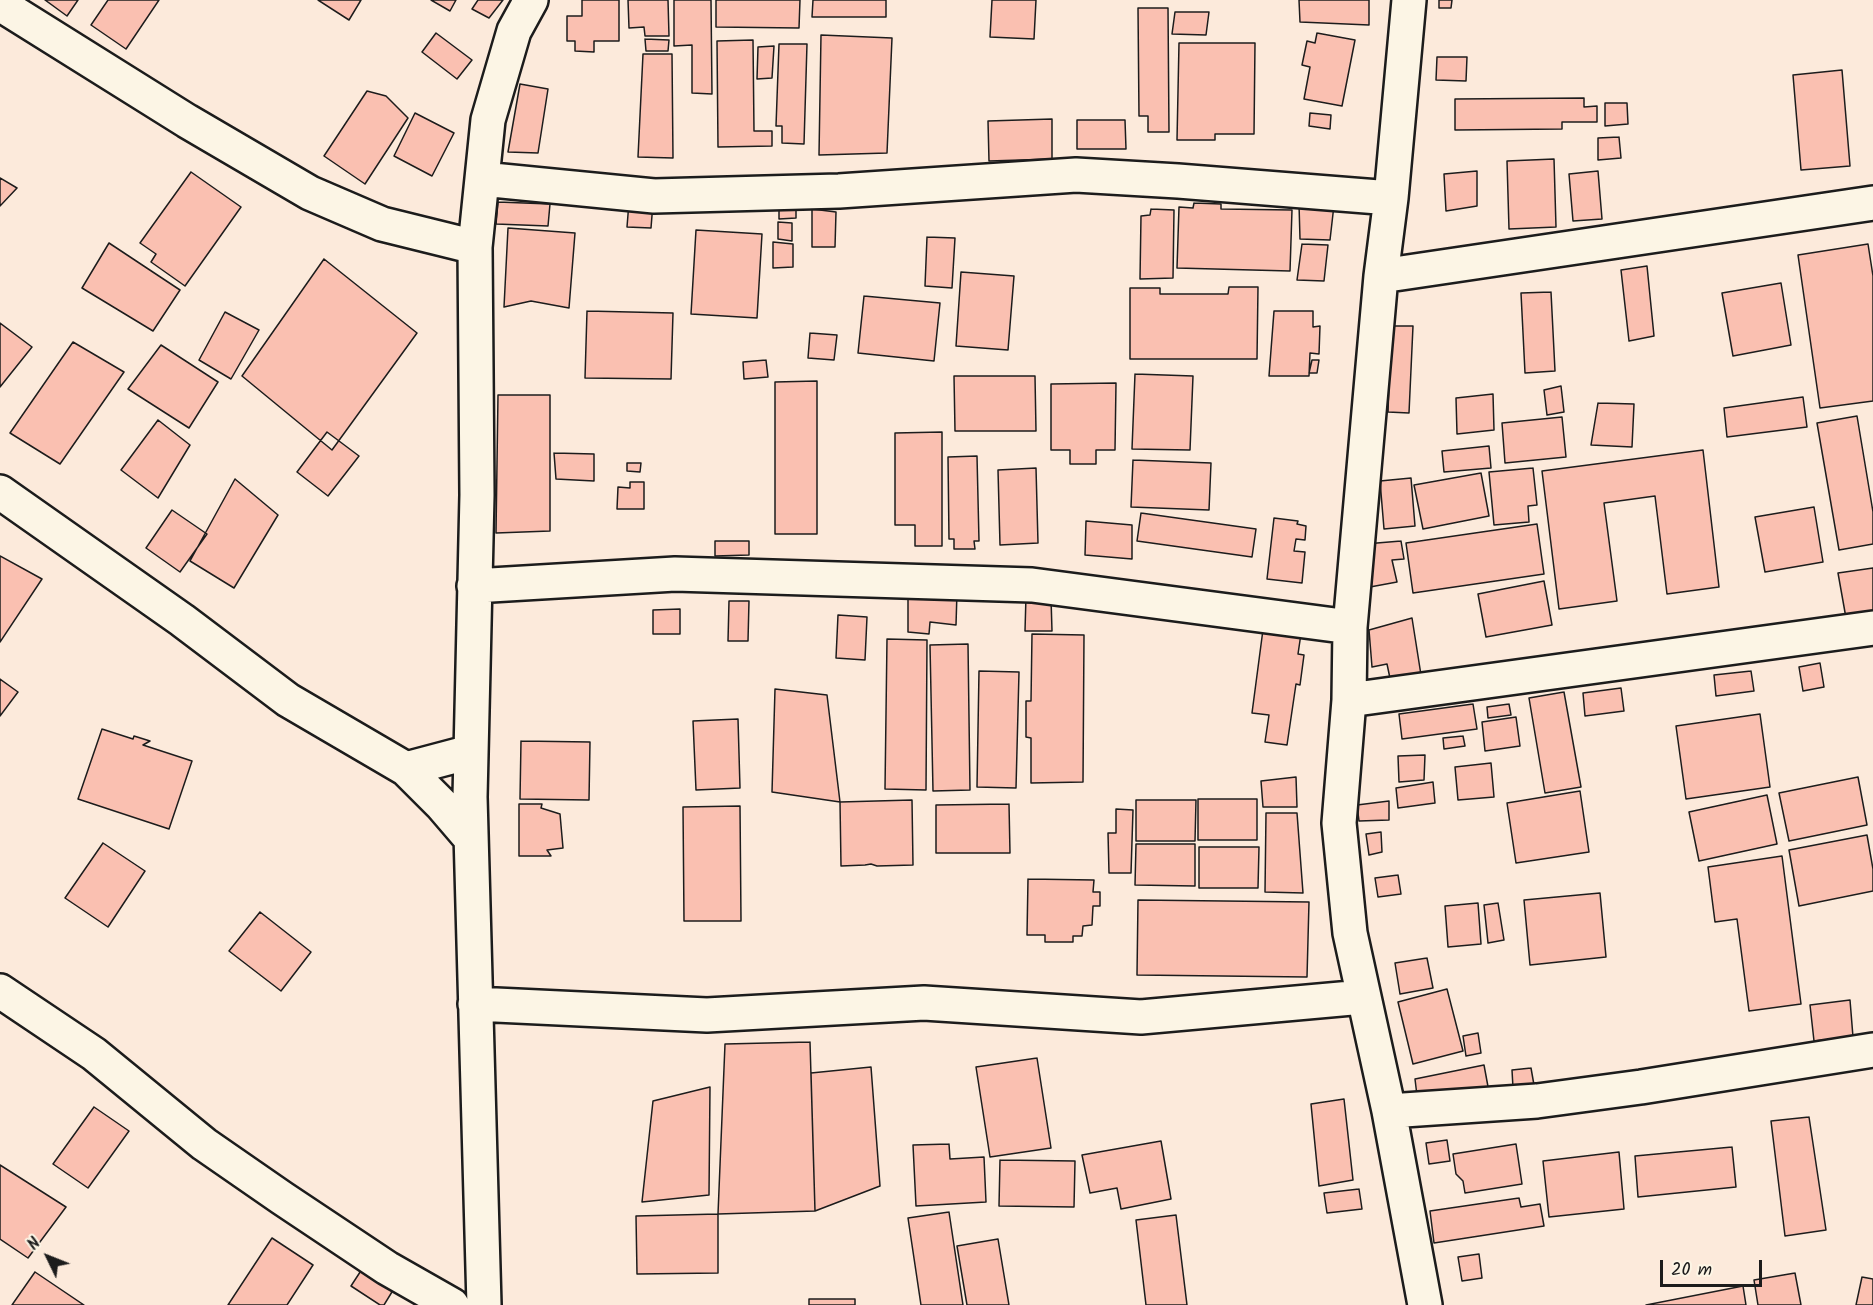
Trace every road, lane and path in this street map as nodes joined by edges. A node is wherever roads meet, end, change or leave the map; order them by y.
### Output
1 (531, 0) edge
2 (1409, 0) edge
3 (0, 4) edge
4 (482, 179) junction
5 (1390, 198) junction
6 (1873, 202) edge
7 (474, 247) junction
8 (1381, 276) junction
9 (0, 492) edge
10 (474, 586) junction
11 (1350, 627) junction
12 (1873, 628) edge
13 (1349, 700) junction
14 (470, 752) junction
15 (406, 769) junction
16 (471, 839) junction
17 (0, 991) edge
18 (1363, 997) junction
19 (475, 1004) junction
20 (1873, 1050) edge
21 (1389, 1111) junction
22 (452, 1305) edge
23 (484, 1305) edge
24 (1425, 1305) edge

1 - 4 street
2 - 5 street
3 - 7 street
4 - 5 street
4 - 7 street
5 - 8 street
6 - 8 street
7 - 10 street
8 - 11 street
9 - 15 street
10 - 11 street
10 - 14 street
11 - 13 street
12 - 13 street
13 - 18 street
14 - 15 street
14 - 16 street
15 - 16 street
16 - 19 street
17 - 22 street
18 - 19 street
18 - 21 street
19 - 23 street
20 - 21 street
21 - 24 street

